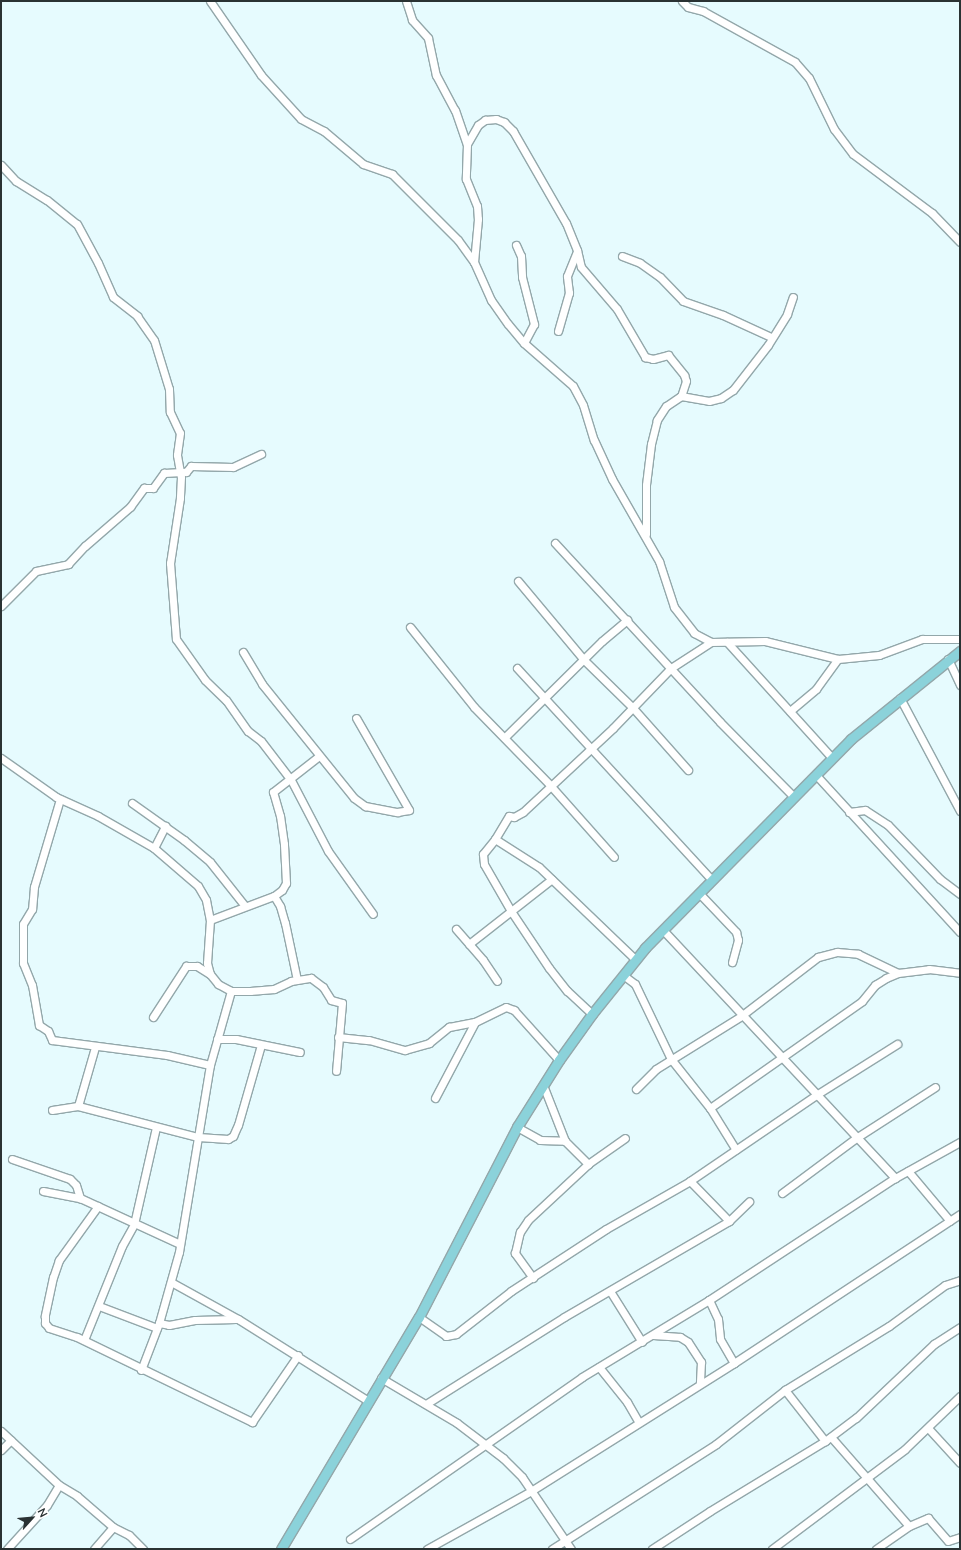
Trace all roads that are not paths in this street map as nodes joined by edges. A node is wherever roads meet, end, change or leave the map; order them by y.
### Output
1 (210, 1) edge
2 (406, 1) edge
3 (682, 1) edge
4 (468, 144) junction
5 (1, 165) edge
6 (960, 242) edge
7 (516, 246) dead end
8 (577, 250) junction
9 (622, 256) dead end
10 (474, 262) junction
11 (793, 297) dead end
12 (558, 331) dead end
13 (771, 337) junction
14 (524, 343) junction
15 (681, 396) junction
16 (261, 454) dead end
17 (180, 473) junction
18 (646, 535) junction
19 (555, 543) dead end
20 (518, 581) dead end
21 (1, 606) edge
22 (627, 620) junction
23 (410, 627) dead end
24 (960, 640) edge
25 (711, 642) junction
26 (727, 642) junction
27 (960, 650) edge
28 (243, 652) dead end
29 (838, 659) junction
30 (948, 659) junction
31 (584, 660) junction
32 (517, 668) dead end
33 (671, 668) junction
34 (960, 685) edge
35 (545, 698) junction
36 (900, 698) junction
37 (633, 708) junction
38 (790, 711) junction
39 (356, 718) dead end
40 (505, 737) junction
41 (592, 748) junction
42 (319, 756) junction
43 (1, 758) edge
44 (832, 758) junction
45 (688, 770) dead end
46 (816, 774) junction
47 (290, 780) junction
48 (550, 785) junction
49 (794, 798) junction
50 (60, 799) junction
51 (132, 803) dead end
52 (960, 811) edge
53 (849, 812) junction
54 (165, 826) junction
55 (495, 839) junction
56 (154, 848) junction
57 (614, 857) dead end
58 (552, 879) junction
59 (712, 880) junction
60 (699, 893) junction
61 (960, 894) edge
62 (274, 896) junction
63 (245, 906) junction
64 (511, 911) junction
65 (373, 914) dead end
66 (210, 920) junction
67 (456, 929) dead end
68 (663, 930) junction
69 (960, 932) edge
70 (468, 944) junction
71 (636, 960) junction
72 (732, 962) dead end
73 (898, 973) junction
74 (960, 973) edge
75 (210, 974) junction
76 (623, 975) junction
77 (296, 980) junction
78 (497, 981) dead end
79 (231, 991) junction
80 (592, 1014) junction
81 (741, 1016) junction
82 (153, 1017) dead end
83 (475, 1022) junction
84 (338, 1037) junction
85 (217, 1039) junction
86 (897, 1044) dead end
87 (261, 1045) junction
88 (95, 1047) junction
89 (300, 1052) dead end
90 (782, 1058) junction
91 (671, 1059) junction
92 (559, 1060) junction
93 (210, 1065) junction
94 (336, 1071) dead end
95 (543, 1085) junction
96 (935, 1087) dead end
97 (636, 1089) dead end
98 (816, 1096) junction
99 (435, 1098) dead end
100 (78, 1106) junction
101 (710, 1108) junction
102 (52, 1110) dead end
103 (156, 1127) junction
104 (517, 1127) junction
105 (198, 1138) junction
106 (625, 1138) dead end
107 (856, 1138) junction
108 (566, 1141) junction
109 (960, 1142) edge
110 (736, 1150) junction
111 (12, 1159) dead end
112 (588, 1164) junction
113 (908, 1171) junction
114 (895, 1178) junction
115 (690, 1181) junction
116 (44, 1191) dead end
117 (782, 1192) dead end
118 (80, 1198) junction
119 (749, 1202) dead end
120 (98, 1206) junction
121 (960, 1214) edge
122 (729, 1221) junction
123 (950, 1221) junction
124 (134, 1224) junction
125 (180, 1244) junction
126 (533, 1278) junction
127 (960, 1280) edge
128 (171, 1282) junction
129 (610, 1290) junction
130 (709, 1300) junction
131 (99, 1306) junction
132 (419, 1318) junction
133 (238, 1319) junction
134 (158, 1326) junction
135 (960, 1327) edge
136 (653, 1335) junction
137 (84, 1340) junction
138 (642, 1342) junction
139 (298, 1355) junction
140 (734, 1363) junction
141 (599, 1368) junction
142 (141, 1370) junction
143 (382, 1378) junction
144 (700, 1383) junction
145 (786, 1390) junction
146 (960, 1396) edge
147 (368, 1401) junction
148 (426, 1404) junction
149 (638, 1421) junction
150 (928, 1428) junction
151 (1, 1431) edge
152 (828, 1439) junction
153 (11, 1440) junction
154 (486, 1445) junction
155 (1, 1450) edge
156 (960, 1463) edge
157 (869, 1478) junction
158 (60, 1485) junction
159 (531, 1491) junction
160 (909, 1526) junction
161 (113, 1527) junction
162 (960, 1537) edge
163 (350, 1539) dead end
164 (565, 1540) junction
165 (7, 1549) edge
166 (94, 1549) edge
167 (143, 1549) edge
168 (281, 1549) edge
169 (427, 1549) edge
170 (552, 1549) edge
171 (571, 1549) edge
172 (652, 1549) edge
173 (772, 1549) edge
174 (876, 1549) edge

1 - 10 street
2 - 4 street
3 - 6 street
4 - 8 street
4 - 10 street
5 - 17 street
7 - 14 street
8 - 12 street
8 - 15 street
9 - 13 street
10 - 14 street
11 - 13 street
13 - 15 street
14 - 18 street
15 - 18 street
16 - 17 street
17 - 21 street
17 - 47 street
18 - 25 street
19 - 22 street
20 - 31 street
22 - 31 street
22 - 33 street
23 - 40 street
24 - 29 street
25 - 26 street
25 - 33 street
26 - 29 street
26 - 38 street
27 - 30 main road
28 - 42 street
29 - 38 street
30 - 34 street
30 - 36 main road
31 - 35 street
31 - 37 street
32 - 35 street
33 - 37 street
33 - 49 street
35 - 40 street
35 - 41 street
36 - 44 main road
36 - 52 street
37 - 41 street
37 - 45 street
38 - 44 street
39 - 42 street
40 - 48 street
41 - 48 street
41 - 59 street
42 - 47 street
43 - 50 street
44 - 46 main road
46 - 49 main road
46 - 53 street
47 - 62 street
47 - 65 street
48 - 55 street
48 - 57 street
49 - 59 main road
50 - 56 street
50 - 88 street
51 - 54 street
53 - 61 street
53 - 69 street
54 - 56 street
54 - 63 street
55 - 58 street
55 - 64 street
56 - 66 street
58 - 64 street
58 - 71 street
59 - 60 main road
60 - 68 main road
60 - 72 street
62 - 63 street
62 - 77 street
63 - 66 street
64 - 70 street
64 - 80 street
66 - 75 street
67 - 70 street
68 - 71 main road
68 - 81 street
70 - 78 street
71 - 76 main road
73 - 74 street
73 - 81 street
73 - 90 street
75 - 79 street
75 - 82 street
76 - 80 main road
76 - 91 street
77 - 79 street
77 - 84 street
79 - 85 street
80 - 92 main road
81 - 90 street
81 - 91 street
83 - 84 street
83 - 92 street
83 - 99 street
84 - 94 street
85 - 87 street
85 - 93 street
86 - 98 street
87 - 89 street
87 - 105 street
88 - 93 street
88 - 100 street
90 - 98 street
90 - 101 street
91 - 97 street
91 - 101 street
92 - 95 main road
93 - 105 street
95 - 104 main road
95 - 108 street
96 - 107 street
98 - 107 street
98 - 110 street
100 - 102 street
100 - 103 street
101 - 110 street
103 - 105 street
103 - 124 street
104 - 108 street
104 - 132 main road
105 - 125 street
106 - 112 street
107 - 114 street
107 - 117 street
108 - 112 street
109 - 113 street
110 - 115 street
111 - 118 street
112 - 126 street
113 - 114 street
113 - 123 street
114 - 130 street
115 - 122 street
115 - 126 street
116 - 118 street
118 - 120 street
119 - 122 street
120 - 124 street
120 - 137 street
121 - 123 street
122 - 129 street
123 - 140 street
124 - 125 street
124 - 131 street
125 - 128 street
126 - 132 street
127 - 145 street
128 - 133 street
128 - 134 street
129 - 138 street
129 - 148 street
130 - 136 street
130 - 140 street
131 - 134 street
131 - 137 street
132 - 143 main road
133 - 134 street
133 - 139 street
134 - 142 street
135 - 152 street
136 - 138 street
136 - 144 street
137 - 142 street
138 - 141 street
139 - 142 street
139 - 147 street
140 - 144 street
141 - 149 street
141 - 154 street
143 - 147 main road
143 - 148 street
144 - 149 street
145 - 152 street
145 - 164 street
146 - 150 street
147 - 168 main road
148 - 154 street
149 - 159 street
150 - 156 street
150 - 157 street
151 - 153 street
152 - 157 street
152 - 172 street
153 - 155 street
153 - 158 street
154 - 159 street
154 - 163 street
157 - 160 street
157 - 173 street
158 - 161 street
158 - 165 street
159 - 164 street
159 - 169 street
160 - 162 street
160 - 174 street
161 - 166 street
161 - 167 street
164 - 170 street
164 - 171 street

